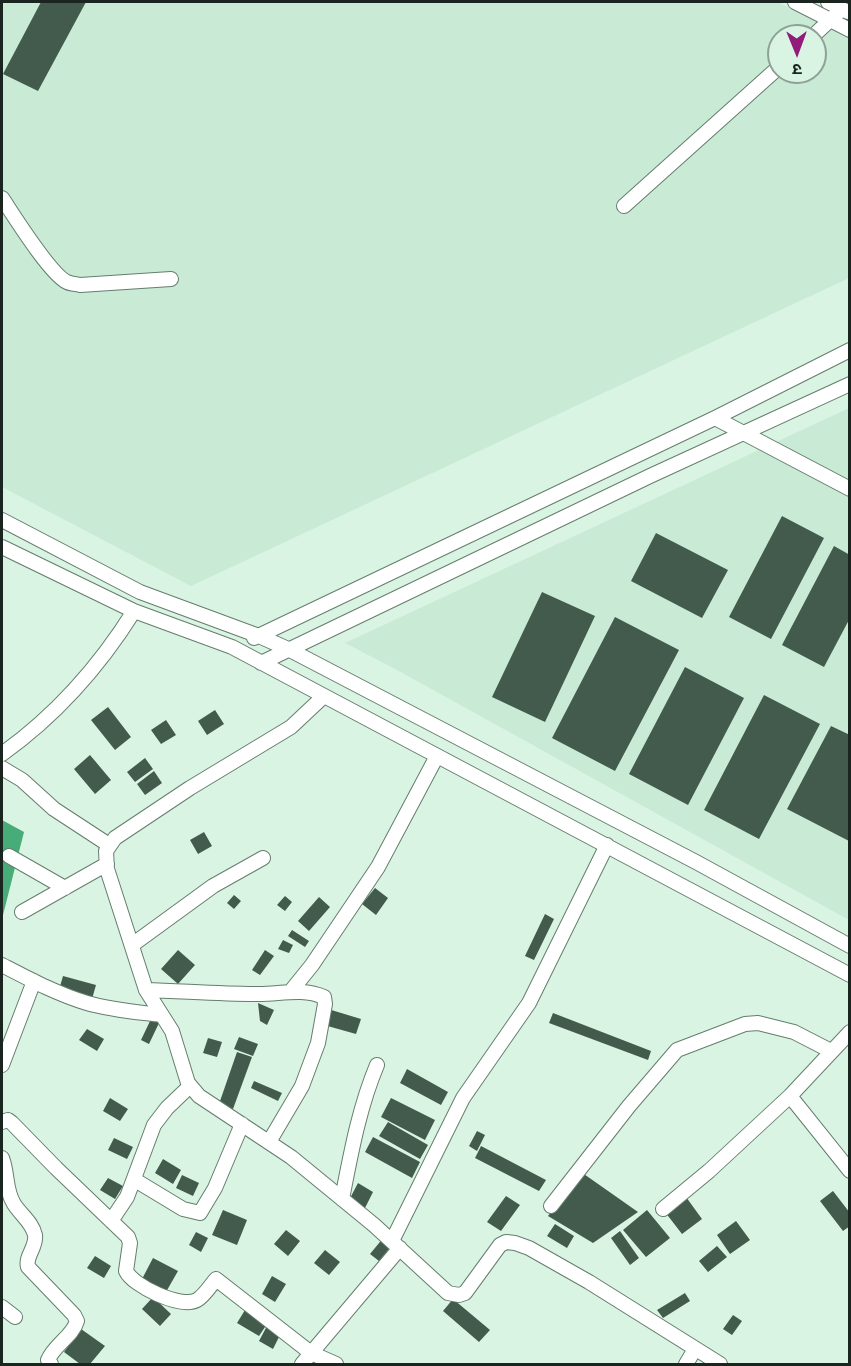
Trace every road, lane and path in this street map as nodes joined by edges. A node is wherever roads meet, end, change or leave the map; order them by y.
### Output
1 (795, 2) edge
2 (828, 2) edge
3 (846, 11) edge
4 (830, 20) junction
5 (826, 24) edge
6 (849, 30) edge
7 (767, 78) edge
8 (2, 198) edge
9 (624, 206) dead end
10 (171, 279) dead end
11 (849, 350) edge
12 (849, 384) edge
13 (715, 418) junction
14 (744, 433) junction
15 (849, 489) edge
16 (2, 520) edge
17 (2, 547) edge
18 (134, 612) junction
19 (259, 636) junction
20 (232, 647) junction
21 (288, 649) junction
22 (261, 663) junction
23 (324, 696) junction
24 (2, 754) edge
25 (437, 756) junction
26 (2, 768) edge
27 (109, 845) junction
28 (607, 845) junction
29 (9, 856) dead end
30 (263, 858) dead end
31 (106, 864) junction
32 (65, 888) junction
33 (22, 912) dead end
34 (132, 945) junction
35 (849, 946) edge
36 (2, 964) edge
37 (849, 975) edge
38 (34, 981) junction
39 (146, 990) junction
40 (291, 991) junction
41 (161, 1015) junction
42 (849, 1032) edge
43 (831, 1051) junction
44 (2, 1065) edge
45 (377, 1065) dead end
46 (190, 1086) junction
47 (790, 1096) junction
48 (2, 1122) edge
49 (242, 1124) junction
50 (269, 1142) junction
51 (2, 1158) edge
52 (849, 1171) edge
53 (135, 1180) junction
54 (342, 1198) junction
55 (551, 1206) dead end
56 (663, 1209) dead end
57 (111, 1221) junction
58 (396, 1245) junction
59 (2, 1307) edge
60 (15, 1317) dead end
61 (695, 1349) junction
62 (311, 1353) junction
63 (48, 1364) edge
64 (302, 1365) edge
65 (336, 1365) edge
66 (686, 1365) edge
67 (720, 1365) edge

1 - 4 street
2 - 3 street
3 - 4 street
4 - 5 street
4 - 6 street
7 - 9 street
8 - 10 street
11 - 13 street
12 - 14 street
13 - 14 street
13 - 19 street
14 - 15 street
14 - 21 street
16 - 19 street
17 - 18 street
18 - 20 street
18 - 24 street
19 - 20 street
19 - 21 street
20 - 22 street
21 - 22 street
21 - 35 street
22 - 23 street
23 - 25 street
23 - 27 street
25 - 28 street
25 - 40 street
26 - 27 street
27 - 31 street
28 - 37 street
28 - 58 street
29 - 32 street
30 - 34 street
31 - 32 street
31 - 34 street
32 - 33 street
34 - 39 street
36 - 38 street
38 - 41 street
38 - 44 street
39 - 40 street
39 - 41 street
40 - 50 street
41 - 46 street
42 - 43 street
43 - 47 street
43 - 55 street
45 - 54 street
46 - 49 street
46 - 53 street
47 - 52 street
47 - 56 street
48 - 57 street
49 - 50 street
49 - 53 street
50 - 54 street
51 - 63 street
53 - 57 street
54 - 58 street
57 - 62 street
58 - 61 street
58 - 62 street
59 - 60 street
61 - 66 street
61 - 67 street
62 - 64 street
62 - 65 street

